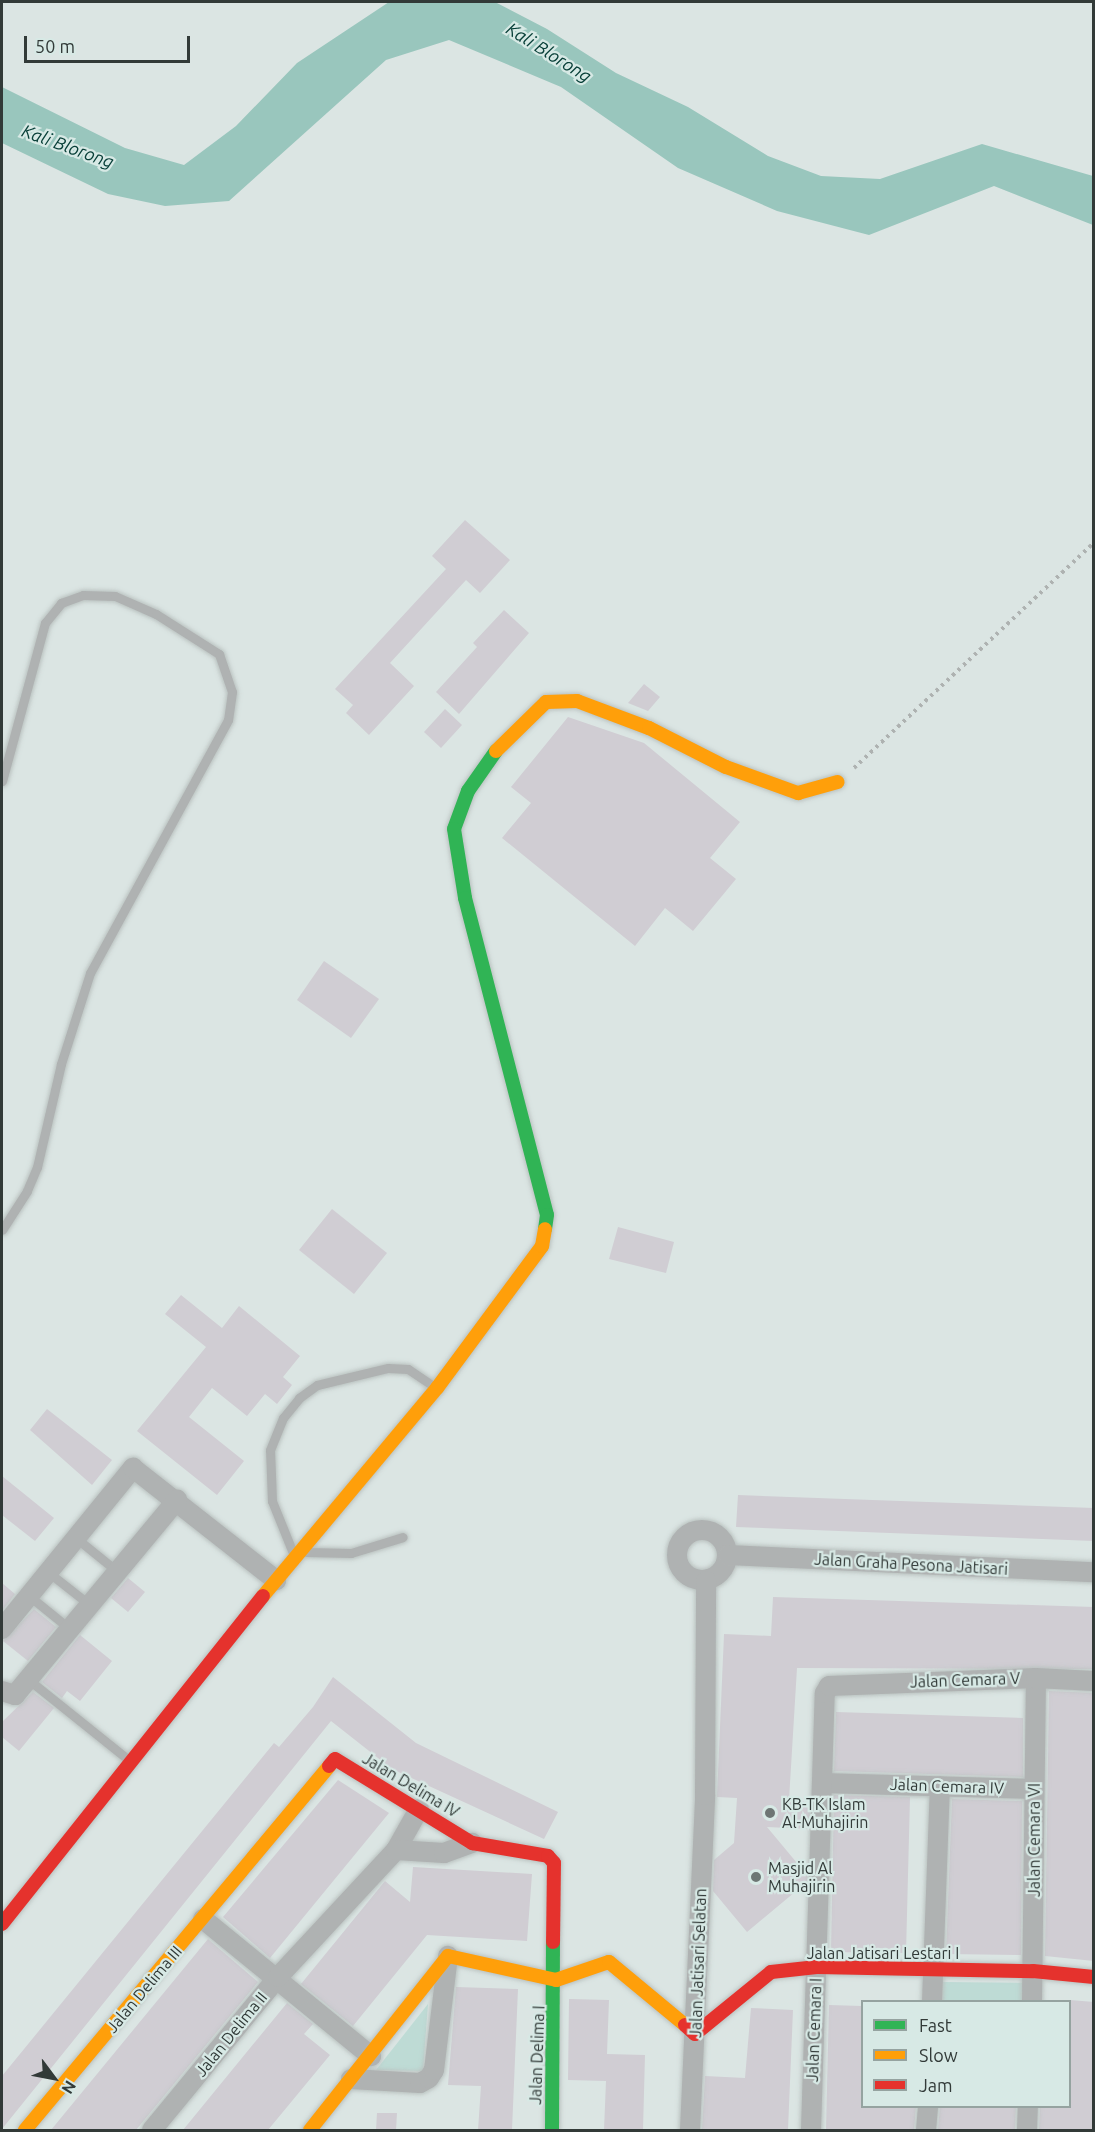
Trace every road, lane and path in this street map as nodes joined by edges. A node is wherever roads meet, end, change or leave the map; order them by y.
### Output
1 (1094, 543) edge
2 (2, 782) edge
3 (838, 782) joint
4 (2, 1230) edge
5 (437, 1388) junction
6 (177, 1500) junction
7 (402, 1537) dead end
8 (76, 1538) junction
9 (298, 1554) junction
10 (728, 1555) junction
11 (48, 1572) junction
12 (118, 1572) junction
13 (1094, 1572) edge
14 (276, 1580) junction
15 (706, 1581) junction
16 (28, 1595) junction
17 (90, 1605) junction
18 (2, 1629) edge
19 (70, 1629) junction
20 (1036, 1678) junction
21 (29, 1680) junction
22 (1094, 1681) edge
23 (836, 1683) joint
24 (2, 1691) edge
25 (131, 1762) junction
26 (823, 1783) junction
27 (940, 1786) junction
28 (1034, 1789) junction
29 (419, 1809) junction
30 (472, 1843) junction
31 (396, 1850) junction
32 (203, 1919) junction
33 (2, 1924) edge
34 (448, 1956) junction
35 (817, 1967) junction
36 (934, 1970) junction
37 (1033, 1971) junction
38 (278, 1977) junction
39 (1094, 1977) edge
40 (556, 1980) junction
41 (932, 2000) edge
42 (1032, 2000) edge
43 (694, 2034) junction
44 (371, 2056) junction
45 (351, 2079) junction
46 (928, 2108) edge
47 (1028, 2108) edge
48 (25, 2130) edge
49 (152, 2130) edge
50 (310, 2130) edge
51 (552, 2130) edge
52 (690, 2130) edge
53 (811, 2130) edge
54 (926, 2130) edge
55 (1027, 2130) edge

1 - 3 path
2 - 4 lane
3 - 5 street
5 - 9 street
5 - 9 lane
6 - 8 street
6 - 12 street
6 - 14 street
7 - 9 lane
8 - 11 street
8 - 12 lane
9 - 14 street
10 - 13 street, Jalan Graha Pesona Jatisari
10 - 15 street
10 - 15 street
11 - 16 street
11 - 17 lane
12 - 17 street
14 - 25 street
15 - 43 street, Jalan Jatisari Selatan
16 - 18 street
16 - 19 lane
17 - 19 street
19 - 21 street
20 - 22 street, Jalan Cemara V
20 - 23 street, Jalan Cemara V
20 - 28 street, Jalan Cemara VI
21 - 24 street
21 - 25 lane
23 - 26 street, Jalan Cemara I
25 - 33 street
26 - 27 street, Jalan Cemara IV
26 - 35 street, Jalan Cemara I
27 - 28 street, Jalan Cemara IV
27 - 36 street
28 - 37 street, Jalan Cemara VI
29 - 30 street, Jalan Delima IV
29 - 31 street
29 - 32 street, Jalan Delima IV
30 - 31 street
30 - 40 street, Jalan Delima IV
31 - 38 street
32 - 38 street
32 - 48 street, Jalan Delima III
34 - 40 street
34 - 44 street
34 - 45 street
35 - 36 street, Jalan Jatisari Lestari I
35 - 43 street, Jalan Jatisari Lestari I
35 - 53 street, Jalan Cemara I
36 - 37 street, Jalan Jatisari Lestari I
36 - 41 street
37 - 39 street, Jalan Jatisari Lestari I
37 - 42 street, Jalan Cemara VI
38 - 44 street, Jalan Delima II
38 - 49 street, Jalan Delima II
40 - 43 street
40 - 51 street, Jalan Delima I
43 - 52 street, Jalan Jatisari Selatan
44 - 45 street
45 - 50 street
46 - 54 street
47 - 55 street

